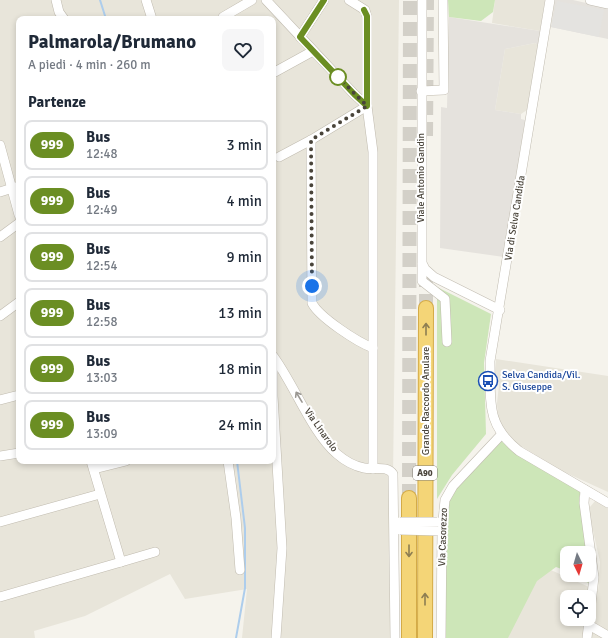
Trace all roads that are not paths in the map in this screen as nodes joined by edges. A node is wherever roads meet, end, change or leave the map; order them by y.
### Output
1 (56, 0) edge
2 (146, 0) edge
3 (252, 0) edge
4 (266, 0) edge
5 (324, 0) edge
6 (348, 0) edge
7 (422, 0) edge
8 (443, 0) edge
9 (550, 0) edge
10 (590, 0) edge
11 (608, 4) edge
12 (62, 16) edge
13 (151, 16) edge
14 (225, 16) edge
15 (300, 37) junction
16 (313, 50) junction
17 (276, 71) edge
18 (421, 91) junction
19 (367, 106) junction
20 (311, 140) junction
21 (0, 145) edge
22 (279, 157) dead end
23 (16, 187) edge
24 (0, 192) edge
25 (16, 225) edge
26 (0, 237) edge
27 (422, 265) junction
28 (16, 304) edge
29 (426, 308) tunnel mouth
30 (500, 310) junction
31 (0, 316) edge
32 (447, 342) dead end
33 (373, 348) junction
34 (276, 361) edge
35 (16, 395) edge
36 (0, 400) edge
37 (502, 435) junction
38 (276, 447) edge
39 (16, 453) edge
40 (0, 456) edge
41 (228, 464) edge
42 (92, 465) edge
43 (373, 469) junction
44 (585, 490) junction
45 (100, 494) junction
46 (409, 498) tunnel mouth
47 (608, 503) edge
48 (0, 522) edge
49 (398, 526) junction
50 (440, 527) junction
51 (155, 552) dead end
52 (121, 562) junction
53 (240, 570) dead end
54 (593, 590) edge
55 (0, 597) edge
56 (589, 626) joint
57 (608, 636) edge
58 (276, 638) edge
59 (395, 638) edge
60 (409, 638) edge
61 (425, 638) edge
62 (441, 638) edge
63 (587, 638) edge

1 - 12 street
2 - 13 street
3 - 14 street
4 - 15 street
5 - 15 street
6 - 19 street
7 - 18 street, Viale Antonio Gandin
8 - 18 street
9 - 30 street, Via di Selva Candida
10 - 11 street
15 - 16 street
16 - 17 street
16 - 19 street
18 - 27 street, Viale Antonio Gandin
19 - 20 street
19 - 33 street
20 - 22 street
20 - 33 street
21 - 23 street
23 - 24 street
25 - 26 street
27 - 30 street
27 - 32 street, Viale Antonio Gandin
28 - 31 street
61 -> 29 highway, Grande Raccordo Anulare / A90
30 - 37 street, Via di Selva Candida
33 - 43 street
43 -> 34 street, Via Linarolo
35 - 36 street
37 - 44 street
37 - 50 street, Via Casorezzo
38 - 58 street
39 - 40 street
41 - 53 street
42 - 45 street
43 - 49 street, Via Linarolo
44 - 47 street
44 - 54 street
45 - 48 street
45 - 52 street
46 -> 60 highway
49 - 50 street, bridge
49 - 59 street
50 - 62 street, Via Casorezzo
51 - 52 street
52 - 55 street
56 - 57 street
56 - 63 street

